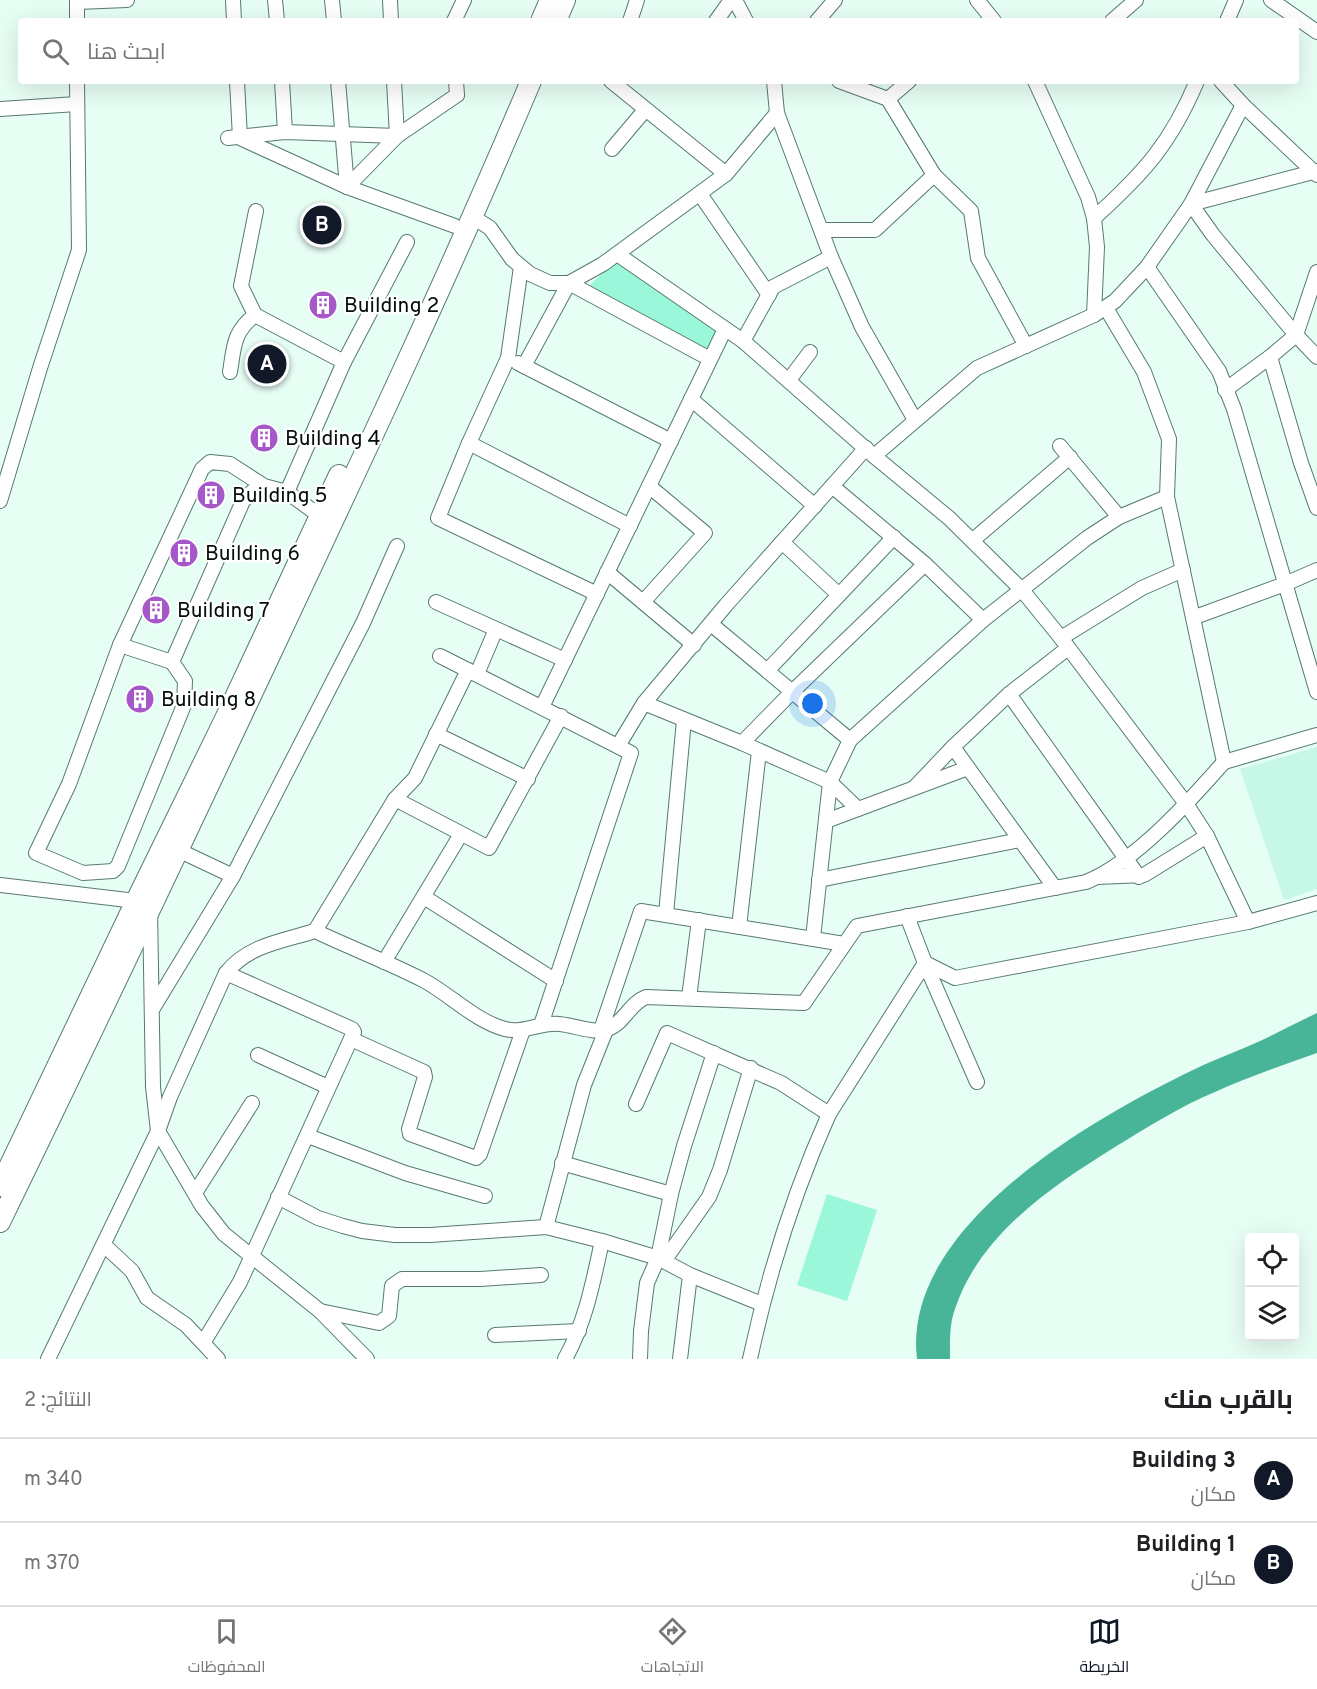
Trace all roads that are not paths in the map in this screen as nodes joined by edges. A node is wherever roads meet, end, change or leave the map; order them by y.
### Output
1 (127, 0) edge
2 (233, 0) edge
3 (275, 0) edge
4 (332, 0) edge
5 (390, 0) edge
6 (464, 0) edge
7 (550, 0) edge
8 (565, 0) edge
9 (637, 0) edge
10 (733, 0) edge
11 (835, 0) edge
12 (977, 0) edge
13 (1136, 0) edge
14 (1236, 0) edge
15 (1271, 0) edge
16 (77, 1) edge
17 (77, 18) edge
18 (234, 18) edge
19 (277, 18) edge
20 (333, 18) edge
21 (391, 18) edge
22 (455, 18) edge
23 (542, 18) edge
24 (557, 18) edge
25 (631, 18) edge
26 (718, 18) edge
27 (744, 18) edge
28 (819, 18) edge
29 (990, 18) edge
30 (1115, 18) edge
31 (1228, 18) edge
32 (1297, 18) edge
33 (1299, 19) edge
34 (1317, 32) edge
35 (77, 84) edge
36 (237, 84) edge
37 (282, 84) edge
38 (338, 84) edge
39 (394, 84) edge
40 (456, 84) edge
41 (515, 84) edge
42 (530, 84) edge
43 (615, 84) edge
44 (774, 84) edge
45 (846, 84) edge
46 (906, 84) edge
47 (1036, 84) edge
48 (1196, 84) edge
49 (1224, 84) edge
50 (888, 99) junction
51 (77, 104) junction
52 (1243, 105) junction
53 (0, 109) edge
54 (645, 110) junction
55 (777, 113) junction
56 (285, 132) junction
57 (341, 134) junction
58 (397, 136) junction
59 (234, 138) junction
60 (612, 149) dead end
61 (1316, 173) edge
62 (726, 174) junction
63 (934, 175) junction
64 (347, 187) junction
65 (700, 194) junction
66 (1191, 204) junction
67 (256, 211) dead end
68 (474, 217) junction
69 (1094, 218) junction
70 (455, 226) junction
71 (822, 230) junction
72 (407, 242) dead end
73 (616, 254) junction
74 (831, 257) junction
75 (521, 267) junction
76 (1147, 267) junction
77 (1317, 272) edge
78 (570, 283) junction
79 (769, 295) junction
80 (1100, 311) junction
81 (255, 315) junction
82 (725, 329) junction
83 (1296, 335) junction
84 (743, 341) junction
85 (1026, 346) junction
86 (810, 352) dead end
87 (1270, 357) junction
88 (1317, 357) edge
89 (508, 358) junction
90 (711, 359) junction
91 (344, 362) junction
92 (524, 366) junction
93 (230, 372) dead end
94 (789, 380) junction
95 (1225, 390) junction
96 (691, 399) junction
97 (915, 420) junction
98 (671, 441) junction
99 (469, 442) junction
100 (1060, 446) dead end
101 (870, 452) junction
102 (1070, 457) junction
103 (264, 486) junction
104 (649, 486) junction
105 (832, 486) junction
106 (287, 492) junction
107 (1167, 497) junction
108 (0, 501) edge
109 (815, 506) junction
110 (1317, 508) edge
111 (1119, 517) junction
112 (326, 519) junction
113 (630, 526) junction
114 (894, 537) junction
115 (973, 540) junction
116 (782, 542) junction
117 (397, 546) dead end
118 (926, 564) junction
119 (1183, 570) junction
120 (1317, 570) edge
121 (607, 572) junction
122 (1285, 584) junction
123 (1022, 590) junction
124 (597, 594) junction
125 (839, 595) junction
126 (436, 602) dead end
127 (643, 602) junction
128 (1194, 617) junction
129 (982, 620) junction
130 (711, 624) junction
131 (496, 629) junction
132 (1065, 643) junction
133 (120, 645) junction
134 (694, 645) junction
135 (440, 656) dead end
136 (565, 660) junction
137 (172, 662) junction
138 (767, 671) junction
139 (472, 672) junction
140 (792, 692) junction
141 (1317, 692) edge
142 (1009, 694) junction
143 (644, 703) junction
144 (542, 707) junction
145 (561, 716) junction
146 (684, 720) junction
147 (436, 734) junction
148 (1317, 735) edge
149 (850, 740) junction
150 (742, 743) junction
151 (618, 746) junction
152 (953, 747) junction
153 (759, 751) junction
154 (1224, 762) junction
155 (968, 768) junction
156 (528, 779) junction
157 (830, 782) junction
158 (914, 788) junction
159 (395, 799) junction
160 (1187, 805) junction
161 (858, 809) junction
162 (826, 820) junction
163 (461, 834) junction
164 (1207, 836) junction
165 (1020, 840) junction
166 (178, 850) junction
167 (1126, 858) junction
168 (233, 876) junction
169 (1097, 877) junction
170 (1139, 877) junction
171 (819, 880) junction
172 (0, 885) edge
173 (1055, 888) junction
174 (424, 897) junction
175 (1317, 903) edge
176 (143, 904) junction
177 (666, 914) junction
178 (907, 916) junction
179 (699, 920) junction
180 (1248, 922) junction
181 (739, 927) junction
182 (315, 931) junction
183 (813, 939) junction
184 (844, 944) junction
185 (384, 962) junction
186 (925, 963) junction
187 (226, 973) junction
188 (556, 981) junction
189 (689, 998) junction
190 (153, 1008) junction
191 (541, 1024) junction
192 (523, 1030) junction
193 (603, 1030) junction
194 (351, 1040) junction
195 (714, 1053) junction
196 (258, 1055) dead end
197 (751, 1068) junction
198 (977, 1082) dead end
199 (153, 1087) junction
200 (328, 1087) junction
201 (170, 1097) junction
202 (252, 1103) dead end
203 (636, 1104) dead end
204 (829, 1114) junction
205 (158, 1131) junction
206 (308, 1136) junction
207 (562, 1163) junction
208 (0, 1186) edge
209 (195, 1193) junction
210 (671, 1194) junction
211 (485, 1196) dead end
212 (278, 1197) junction
213 (0, 1222) edge
214 (546, 1227) junction
215 (602, 1241) junction
216 (104, 1245) junction
217 (252, 1255) junction
218 (661, 1259) junction
219 (541, 1275) dead end
220 (690, 1275) junction
221 (762, 1304) junction
222 (320, 1311) junction
223 (579, 1331) junction
224 (495, 1335) dead end
225 (203, 1343) junction
226 (48, 1359) edge
227 (218, 1359) edge
228 (367, 1359) edge
229 (565, 1359) edge
230 (640, 1359) edge
231 (680, 1359) edge
232 (750, 1359) edge

1 - 16 street
2 - 18 street
3 - 19 street
4 - 20 street
5 - 21 street
6 - 22 street
7 - 23 main road
8 - 24 main road
9 - 25 street
10 - 26 street
10 - 27 street
11 - 28 street
12 - 29 street
13 - 30 street
14 - 31 street
15 - 32 street
16 - 17 street
33 - 34 street
35 - 51 street
36 - 59 street
37 - 56 street
38 - 57 street
39 - 58 street
40 - 58 street
41 - 70 main road
42 - 68 main road
43 - 54 street
44 - 55 street
45 - 50 street
46 - 50 street
47 - 69 street
48 - 69 street
49 - 52 street
50 - 63 street
51 - 53 street
51 - 108 street
52 - 61 street
52 - 66 street
54 - 60 street
54 - 62 street
55 - 62 street
55 - 71 street
56 - 57 street
56 - 59 street
57 - 58 street
57 - 64 street
58 - 64 street
59 - 64 street
61 - 66 street
62 - 65 street
63 - 71 street
63 - 85 street
64 - 70 street
65 - 73 street
65 - 79 street
66 - 76 street
66 - 83 street
67 - 81 street
68 - 75 street
68 - 112 main road
69 - 80 street
70 - 112 main road
71 - 74 street
72 - 91 street
73 - 78 street
73 - 82 street
74 - 79 street
74 - 97 street
75 - 78 street
75 - 89 street
76 - 80 street
76 - 95 street
77 - 83 street
78 - 90 street
78 - 92 street
79 - 84 street
80 - 85 street
80 - 107 street
81 - 91 street
81 - 93 street
82 - 84 street
82 - 90 street
83 - 87 street
83 - 88 street
84 - 94 street
85 - 97 street
86 - 94 street
87 - 95 street
87 - 110 street
89 - 92 street
89 - 99 street
90 - 96 street
91 - 106 street
92 - 98 street
94 - 101 street
95 - 122 street
96 - 98 street
96 - 109 street
97 - 101 street
98 - 104 street
99 - 113 street
99 - 124 street
100 - 102 street
101 - 105 street
101 - 115 street
102 - 111 street
102 - 115 street
103 - 106 street
103 - 133 street
103 - 137 street
104 - 113 street
104 - 127 street
105 - 109 street
105 - 114 street
106 - 112 street
107 - 111 street
107 - 119 street
109 - 116 street
111 - 123 street
112 - 166 main road
112 - 176 main road
113 - 121 street
114 - 118 street
114 - 125 street
115 - 123 street
116 - 125 street
116 - 130 street
117 - 168 street
118 - 129 street
118 - 140 street
119 - 128 street
119 - 132 street
120 - 122 street
121 - 124 street
121 - 127 street
122 - 128 street
122 - 141 street
123 - 129 street
123 - 132 street
124 - 136 street
125 - 138 street
126 - 131 street
127 - 134 street
128 - 154 street
129 - 149 street
130 - 134 street
130 - 138 street
131 - 136 street
131 - 139 street
132 - 142 street
132 - 160 street
133 - 137 street
133 - 137 street
134 - 143 street
135 - 139 street
136 - 144 street
138 - 140 street
139 - 144 street
139 - 147 street
140 - 149 street
140 - 150 street
142 - 152 street
142 - 167 street
143 - 146 street
143 - 151 street
144 - 145 street
145 - 151 street
145 - 156 street
146 - 150 street
146 - 177 street
147 - 156 street
147 - 159 street
148 - 154 street
149 - 157 street
150 - 153 street
151 - 188 street
152 - 155 street
152 - 158 street
153 - 157 street
153 - 181 street
154 - 160 street
155 - 158 street
155 - 165 street
156 - 163 street
157 - 161 street
157 - 162 street
158 - 161 street
159 - 163 street
159 - 182 street
160 - 164 street
160 - 167 street
161 - 162 street
162 - 171 street
163 - 174 street
164 - 170 street
164 - 180 street
165 - 171 street
165 - 173 street
166 - 168 street
166 - 176 main road
167 - 169 street
167 - 170 street
168 - 190 street
169 - 170 street
169 - 173 street
171 - 183 street
172 - 176 street
173 - 178 street
174 - 185 street
174 - 188 street
175 - 180 street
176 - 190 street
176 - 208 main road
176 - 213 main road
177 - 179 street
177 - 193 street
178 - 184 street
178 - 186 street
179 - 181 street
179 - 189 street
180 - 186 street
181 - 183 street
182 - 185 street
182 - 187 street
183 - 184 street
184 - 189 street
185 - 192 street
186 - 198 street
186 - 204 street
187 - 194 street
187 - 201 street
188 - 191 street
189 - 193 street
190 - 199 street
191 - 192 street
191 - 193 street
192 - 194 street
193 - 207 street
194 - 200 street
195 - 197 street
195 - 203 street
195 - 210 street
196 - 200 street
197 - 204 street
197 - 218 street
199 - 201 street
199 - 205 street
200 - 206 street
201 - 205 street
202 - 209 street
204 - 221 street
205 - 209 street
205 - 216 street
206 - 211 street
206 - 212 street
207 - 210 street
207 - 214 street
209 - 217 street
210 - 218 street
212 - 214 street
212 - 217 street
214 - 215 street
215 - 218 street
215 - 223 street
216 - 225 street
216 - 226 street
217 - 222 street
217 - 225 street
218 - 220 street
218 - 230 street
219 - 222 street
220 - 221 street
220 - 231 street
221 - 232 street
222 - 228 street
223 - 224 street
223 - 229 street
225 - 227 street

